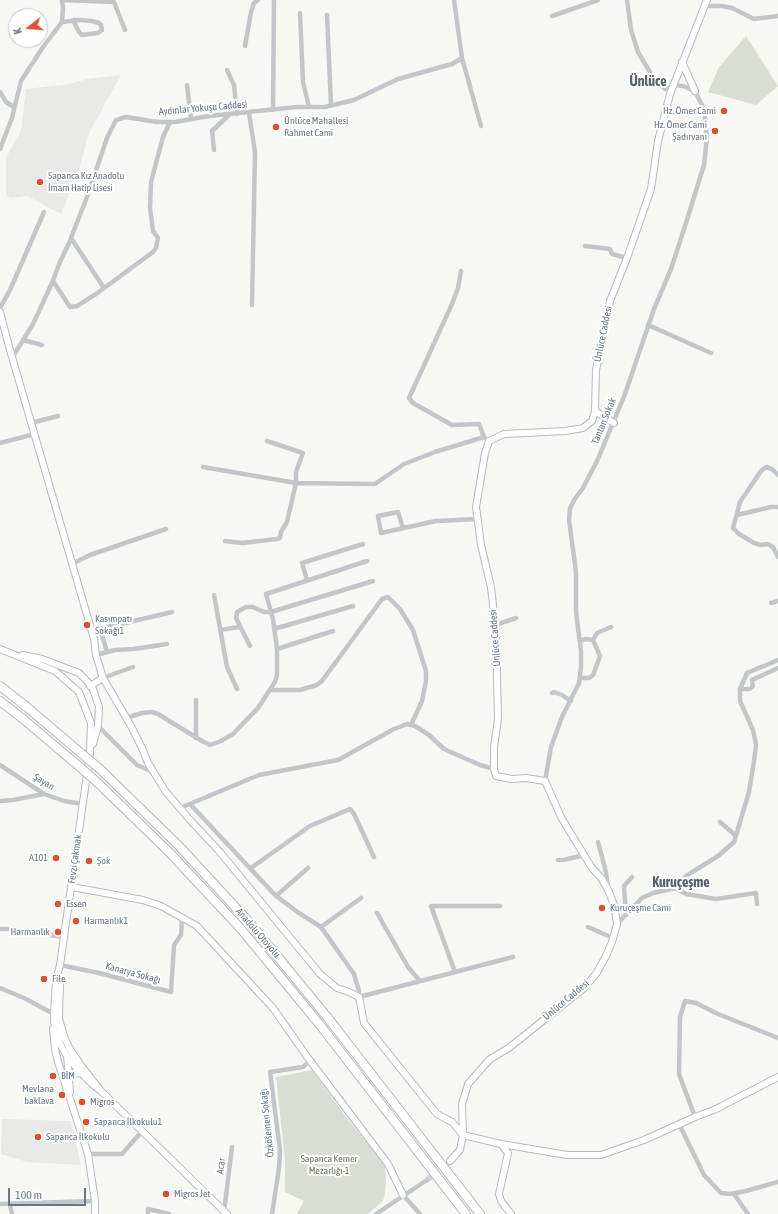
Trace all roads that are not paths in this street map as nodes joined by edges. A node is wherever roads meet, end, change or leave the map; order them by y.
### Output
1 (62, 0) edge
2 (258, 0) edge
3 (274, 0) edge
4 (454, 0) edge
5 (598, 0) edge
6 (627, 0) edge
7 (100, 1) edge
8 (706, 3) edge
9 (300, 13) dead end
10 (327, 15) dead end
11 (552, 16) dead end
12 (778, 16) edge
13 (74, 20) junction
14 (62, 22) junction
15 (125, 30) dead end
16 (245, 46) dead end
17 (462, 58) junction
18 (682, 62) junction
19 (227, 70) dead end
20 (674, 85) junction
21 (187, 86) dead end
22 (695, 91) junction
23 (0, 92) edge
24 (331, 105) junction
25 (14, 107) junction
26 (309, 107) junction
27 (273, 110) junction
28 (249, 113) junction
29 (237, 114) junction
30 (229, 115) junction
31 (191, 119) junction
32 (170, 122) junction
33 (481, 126) dead end
34 (0, 149) edge
35 (214, 150) dead end
36 (44, 212) dead end
37 (71, 238) junction
38 (585, 246) dead end
39 (628, 258) junction
40 (461, 271) dead end
41 (53, 280) junction
42 (104, 288) junction
43 (252, 305) dead end
44 (0, 308) edge
45 (0, 312) edge
46 (648, 325) junction
47 (23, 340) junction
48 (42, 345) dead end
49 (711, 353) dead end
50 (12, 358) junction
51 (595, 411) junction
52 (58, 416) dead end
53 (32, 423) junction
54 (614, 423) junction
55 (34, 434) junction
56 (487, 439) junction
57 (267, 441) dead end
58 (0, 443) edge
59 (203, 467) dead end
60 (778, 475) edge
61 (296, 483) junction
62 (778, 507) edge
63 (737, 515) junction
64 (478, 519) junction
65 (403, 528) junction
66 (166, 529) dead end
67 (224, 542) dead end
68 (363, 544) dead end
69 (778, 556) edge
70 (367, 561) dead end
71 (72, 564) junction
72 (307, 580) junction
73 (373, 581) dead end
74 (214, 595) dead end
75 (778, 601) edge
76 (772, 602) dead end
77 (353, 606) dead end
78 (172, 612) dead end
79 (271, 612) junction
80 (516, 618) dead end
81 (495, 625) junction
82 (239, 627) junction
83 (611, 627) dead end
84 (100, 628) junction
85 (274, 629) junction
86 (220, 630) junction
87 (91, 631) junction
88 (333, 631) dead end
89 (593, 640) junction
90 (580, 642) junction
91 (167, 644) dead end
92 (250, 646) dead end
93 (2, 649) edge
94 (277, 649) junction
95 (107, 652) junction
96 (96, 655) junction
97 (778, 660) edge
98 (133, 667) dead end
99 (778, 668) edge
100 (103, 678) junction
101 (580, 678) junction
102 (88, 684) junction
103 (0, 686) edge
104 (238, 689) dead end
105 (740, 689) junction
106 (271, 690) junction
107 (552, 693) dead end
108 (81, 694) junction
109 (95, 696) junction
110 (196, 700) dead end
111 (0, 701) edge
112 (571, 701) junction
113 (126, 718) junction
114 (411, 725) junction
115 (98, 726) junction
116 (196, 738) junction
117 (86, 754) junction
118 (0, 765) edge
119 (494, 769) junction
120 (155, 773) junction
121 (545, 781) junction
122 (44, 794) junction
123 (0, 802) edge
124 (83, 804) junction
125 (190, 804) junction
126 (180, 808) junction
127 (720, 822) dead end
128 (735, 835) junction
129 (598, 842) dead end
130 (585, 855) junction
131 (374, 857) dead end
132 (558, 860) dead end
133 (251, 868) junction
134 (308, 868) dead end
135 (632, 877) dead end
136 (72, 887) junction
137 (675, 888) junction
138 (609, 892) junction
139 (276, 896) junction
140 (361, 898) dead end
141 (757, 904) dead end
142 (500, 906) dead end
143 (377, 913) dead end
144 (626, 915) junction
145 (182, 916) junction
146 (617, 924) junction
147 (321, 927) junction
148 (588, 927) dead end
149 (0, 929) edge
150 (64, 937) junction
151 (613, 938) junction
152 (513, 957) dead end
153 (60, 965) junction
154 (454, 972) junction
155 (420, 981) junction
156 (0, 988) edge
157 (359, 997) junction
158 (54, 1014) junction
159 (54, 1022) junction
160 (778, 1038) edge
161 (68, 1045) junction
162 (67, 1056) junction
163 (75, 1057) junction
164 (310, 1061) junction
165 (59, 1066) junction
166 (81, 1073) junction
167 (778, 1077) edge
168 (69, 1079) junction
169 (101, 1090) junction
170 (74, 1109) junction
171 (695, 1117) junction
172 (679, 1124) junction
173 (143, 1130) junction
174 (463, 1135) junction
175 (501, 1144) junction
176 (232, 1148) dead end
177 (88, 1154) junction
178 (450, 1161) tunnel mouth
179 (427, 1180) tunnel mouth
180 (778, 1182) edge
181 (734, 1194) junction
182 (403, 1196) junction
183 (95, 1201) junction
184 (0, 1204) edge
185 (10, 1204) junction
186 (225, 1213) edge
187 (378, 1213) edge
188 (12, 1214) edge
189 (95, 1214) edge
190 (148, 1214) edge
191 (169, 1214) edge
192 (272, 1214) edge
193 (420, 1214) edge
194 (466, 1214) edge
195 (480, 1214) edge
196 (511, 1214) edge
197 (748, 1214) edge

1 - 7 street
1 - 14 street
2 - 16 street
3 - 27 street
4 - 17 street
5 - 11 street
6 - 20 street
7 - 15 street
8 - 12 street
8 - 18 street, Ünlüce Caddesi
9 - 26 street
10 - 24 street
13 - 13 street
13 - 14 street
14 - 25 street
17 - 24 street, Aydınlar Yokuşu Caddesi
17 - 33 street
18 - 20 street, Ünlüce Caddesi
18 - 22 street
19 - 29 street
20 - 22 street
20 - 39 street, Ünlüce Caddesi
21 - 31 street
22 - 46 street, Tantan Sokak
23 - 25 street
24 - 26 street, Aydınlar Yokuşu Caddesi
25 - 34 street
26 - 27 street, Aydınlar Yokuşu Caddesi
27 - 28 street, Aydınlar Yokuşu Caddesi
28 - 29 street, Aydınlar Yokuşu Caddesi
28 - 43 street
29 - 30 street, Aydınlar Yokuşu Caddesi
30 - 31 street, Aydınlar Yokuşu Caddesi
30 - 35 street
31 - 32 street, Aydınlar Yokuşu Caddesi
32 - 37 street, Aydınlar Yokuşu Caddesi
32 - 42 street
36 - 44 street
37 - 41 street, Aydınlar Yokuşu Caddesi
37 - 42 street
38 - 39 street
39 - 51 street, Ünlüce Caddesi
40 - 56 street
41 - 42 street
41 - 47 street, Aydınlar Yokuşu Caddesi
45 - 50 street
46 - 49 street
46 - 54 street, Tantan Sokak
47 - 48 street
47 - 50 street, Aydınlar Yokuşu Caddesi
50 - 53 street
51 - 54 street
51 - 56 street
52 - 53 street
53 - 55 street
54 - 90 street, Tantan Sokak
55 - 58 street
55 - 71 street
56 - 61 street
56 - 64 street, Ünlüce Caddesi
57 - 61 street
59 - 61 street
60 - 63 street
61 - 67 street
62 - 63 street
63 - 69 street
64 - 65 street
64 - 81 street, Ünlüce Caddesi
65 - 65 street
66 - 71 street
68 - 72 street
70 - 72 street
71 - 87 street
72 - 79 street
73 - 79 street
74 - 86 street
75 - 76 street
77 - 85 street
78 - 84 street
79 - 82 street
79 - 85 street
80 - 81 street
81 - 119 street, Ünlüce Caddesi
82 - 86 street
82 - 92 street
83 - 89 street
84 - 87 street
84 - 95 street
85 - 94 street
86 - 104 street
87 - 96 street
88 - 94 street
89 - 90 street
89 - 101 street
90 - 101 street, Tantan Sokak
91 - 95 street
93 - 102 street
93 - 108 street
94 - 106 street
95 - 96 street
96 - 100 street
97 - 105 street
98 - 100 street
99 - 105 street
100 - 102 street
100 - 113 street
101 - 112 street, Tantan Sokak
102 - 108 street
102 - 109 street
103 - 117 highway, Anadolu Otoyolu
105 - 128 street
106 - 114 street
106 - 116 street
107 - 112 street
108 - 109 street
108 - 117 street
109 - 115 street
110 - 116 street
111 - 194 highway, Anadolu Otoyolu, bridge
112 - 121 street, Tantan Sokak
113 - 116 street
113 - 120 street
114 - 119 street
114 - 125 street
115 - 117 street
115 - 120 street
117 - 124 street, Fevzi Çakmak
117 - 195 highway, Anadolu Otoyolu, bridge
118 - 122 street, Şayan
119 - 121 street
120 - 126 street
121 - 130 street, Ünlüce Caddesi
122 - 123 street
122 - 124 street, Şayan
124 - 136 street, Fevzi Çakmak
125 - 126 street
125 - 133 street
126 - 157 street
127 - 128 street
128 - 137 street
129 - 138 street
130 - 132 street
130 - 138 street, Ünlüce Caddesi
131 - 133 street
133 - 139 street
134 - 139 street
135 - 144 street
136 - 145 street
136 - 150 street, Fevzi Çakmak
137 - 141 street
137 - 144 street
138 - 146 street, Ünlüce Caddesi
139 - 147 street
140 - 147 street
142 - 154 street
143 - 155 street
144 - 146 street
145 - 153 street, Kanarya Sokağı
145 - 164 street
146 - 151 street, Ünlüce Caddesi
147 - 157 street
148 - 151 street
149 - 150 street
150 - 153 street, Fevzi Çakmak
151 - 174 street, Ünlüce Caddesi
152 - 154 street
153 - 158 street
153 - 161 street
154 - 155 street
155 - 157 street
156 - 158 street
157 - 174 street
158 - 159 street
159 - 162 street
159 - 165 street
160 - 171 street
161 - 162 street
161 - 163 street
162 - 163 street
162 - 165 street
162 - 166 street
162 - 168 street
163 - 169 street
164 - 182 street
164 - 192 street, Özkösemen Sokağı
165 - 170 street
166 - 168 street
166 - 169 street
167 - 171 street
168 - 170 street
169 - 173 street
170 - 177 street
171 - 172 street
172 - 175 street
172 - 181 street
173 - 177 street
173 - 186 street
174 - 175 street
174 - 178 street, Ünlüce Caddesi
175 - 196 street
176 - 186 street, Acar
177 - 183 street
179 - 182 street
180 - 181 street
181 - 197 street
182 - 187 street
182 - 193 street
183 - 185 street
183 - 189 street
184 - 185 street
185 - 188 street
190 - 191 street

